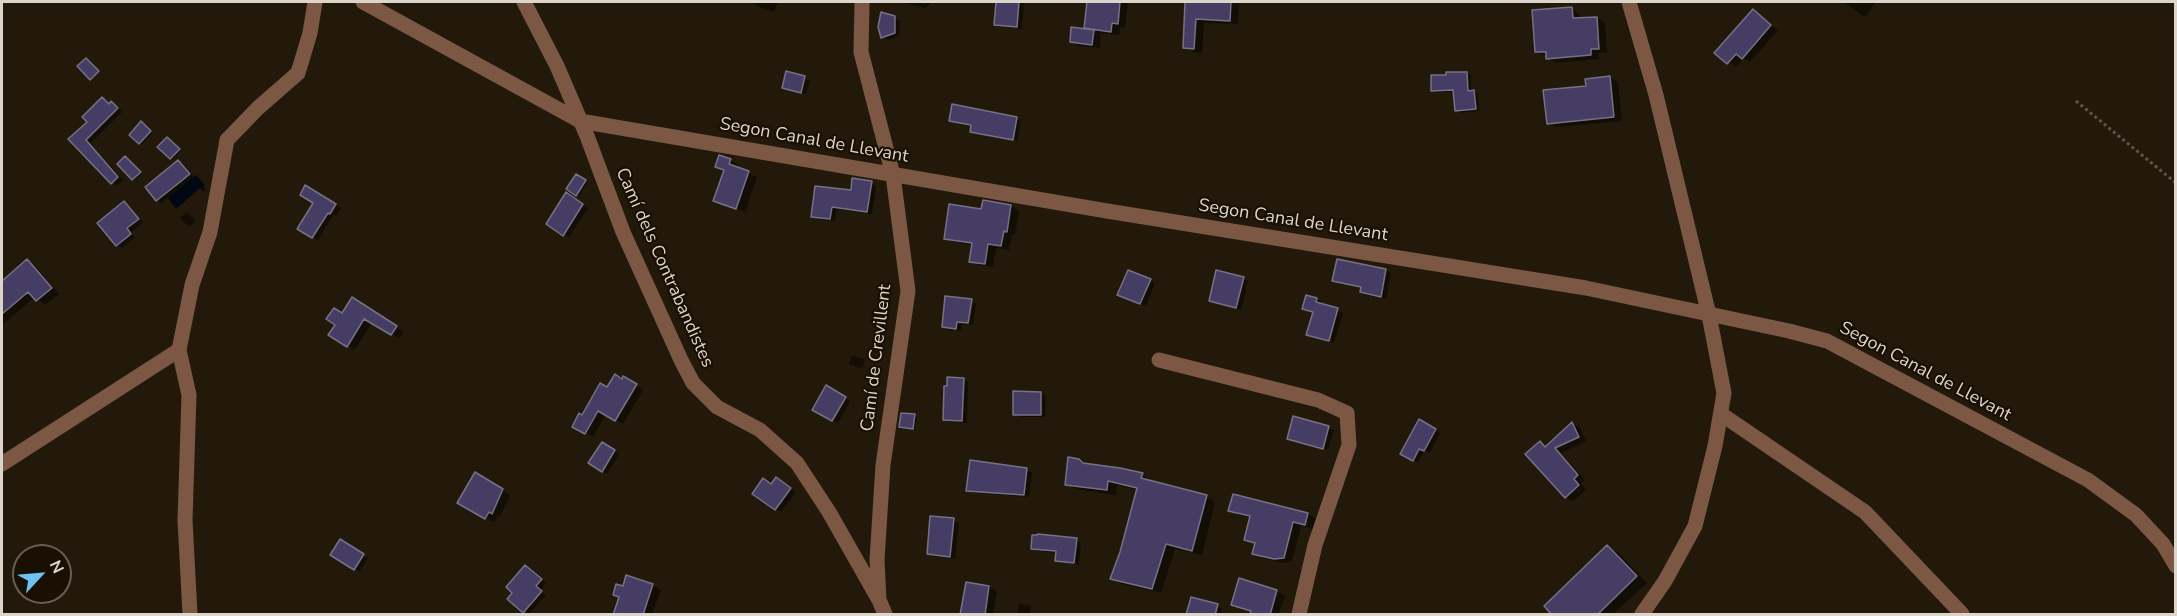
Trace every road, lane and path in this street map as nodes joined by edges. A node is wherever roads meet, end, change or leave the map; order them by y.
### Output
1 (315, 2) edge
2 (363, 2) edge
3 (524, 2) edge
4 (862, 2) edge
5 (1629, 2) edge
6 (2076, 101) dead end
7 (580, 121) junction
8 (892, 175) junction
9 (2175, 183) edge
10 (1709, 315) junction
11 (179, 350) junction
12 (1159, 360) dead end
13 (1721, 414) junction
14 (2, 464) edge
15 (2175, 566) edge
16 (882, 608) edge
17 (190, 615) edge
18 (1299, 615) edge
19 (1642, 615) edge
20 (1962, 615) edge

1 - 11 street
2 - 7 street, Segon Canal de Llevant
3 - 7 street, Camí dels Contrabandistes
4 - 8 street, Camí de Crevillent
5 - 10 street
6 - 9 path
7 - 8 street, Segon Canal de Llevant
7 - 16 street, Camí dels Contrabandistes
8 - 10 street, Segon Canal de Llevant
8 - 16 street, Camí de Crevillent
10 - 13 street
10 - 15 street, Segon Canal de Llevant
11 - 14 street
11 - 17 street
12 - 18 street
13 - 19 street
13 - 20 street

